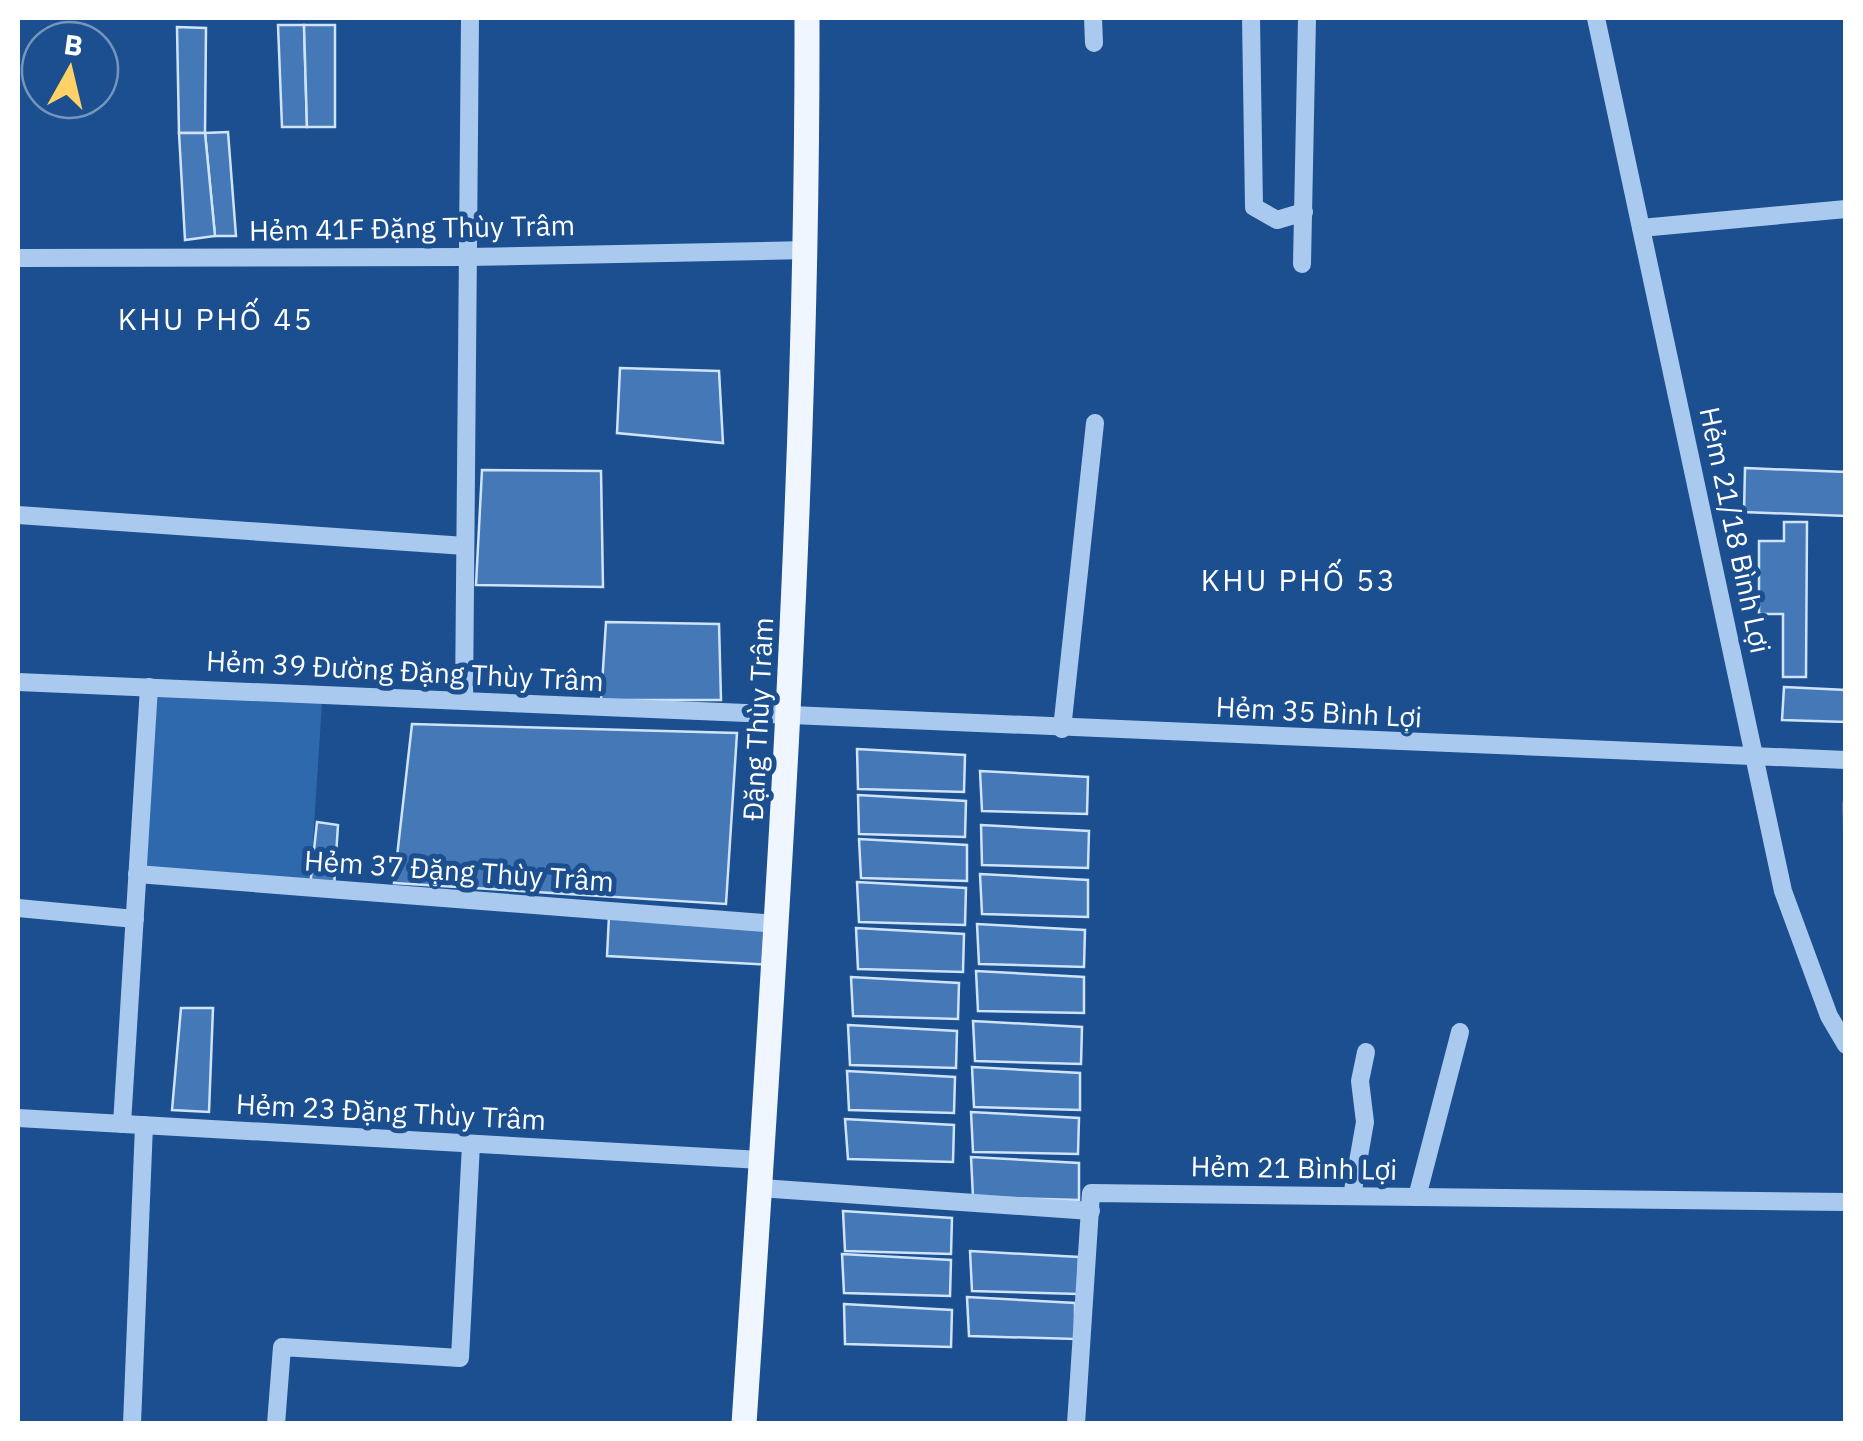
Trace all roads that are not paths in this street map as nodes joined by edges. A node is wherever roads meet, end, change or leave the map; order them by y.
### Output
1 (470, 18) edge
2 (807, 18) edge
3 (1093, 18) edge
4 (1251, 18) edge
5 (1307, 18) edge
6 (1596, 18) edge
7 (1094, 43) dead end
8 (1846, 209) edge
9 (1304, 212) junction
10 (1642, 228) junction
11 (808, 250) junction
12 (468, 257) junction
13 (18, 258) edge
14 (1302, 264) dead end
15 (1096, 423) dead end
16 (18, 515) edge
17 (465, 546) junction
18 (18, 682) edge
19 (149, 687) junction
20 (464, 701) junction
21 (790, 716) junction
22 (1062, 728) junction
23 (1756, 760) junction
24 (1846, 760) edge
25 (137, 874) junction
26 (18, 908) edge
27 (135, 918) junction
28 (777, 924) junction
29 (1460, 1032) dead end
30 (1846, 1044) edge
31 (1366, 1052) dead end
32 (18, 1118) edge
33 (122, 1124) junction
34 (144, 1125) junction
35 (472, 1144) junction
36 (761, 1160) junction
37 (760, 1188) junction
38 (1352, 1196) junction
39 (1417, 1197) junction
40 (1846, 1202) edge
41 (1090, 1211) junction
42 (132, 1424) edge
43 (276, 1424) edge
44 (744, 1424) edge
45 (1076, 1424) edge

1 - 12 street
2 - 11 main road, Đặng Thùy Trâm
3 - 7 street
4 - 9 street
5 - 9 street
6 - 10 street, Hẻm 21/18 Bình Lợi
8 - 10 street
9 - 14 street
10 - 23 street, Hẻm 21/18 Bình Lợi
11 - 12 street, Hẻm 41F Đặng Thùy Trâm
11 - 21 main road, Đặng Thùy Trâm
12 - 13 street, Hẻm 41F Đặng Thùy Trâm
12 - 17 street
15 - 22 street
16 - 17 street
17 - 20 street
18 - 19 street, Hẻm 39 Đường Đặng Thùy Trâm
19 - 20 street, Hẻm 39 Đường Đặng Thùy Trâm
19 - 25 street
20 - 21 street, Hẻm 39 Đường Đặng Thùy Trâm
21 - 22 street, Hẻm 35 Bình Lợi
21 - 28 main road, Đặng Thùy Trâm
22 - 23 street, Hẻm 35 Bình Lợi
23 - 24 street, Hẻm 35 Bình Lợi
23 - 30 street, Hẻm 21/18 Bình Lợi
25 - 27 street
25 - 28 street, Hẻm 37 Đặng Thùy Trâm
26 - 27 street
27 - 33 street
28 - 36 main road, Đặng Thùy Trâm
29 - 39 street
31 - 38 street
32 - 33 street, Hẻm 23 Đặng Thùy Trâm
33 - 34 street, Hẻm 23 Đặng Thùy Trâm
34 - 35 street, Hẻm 23 Đặng Thùy Trâm
34 - 42 street
35 - 36 street, Hẻm 23 Đặng Thùy Trâm
35 - 43 street
36 - 37 main road, Đặng Thùy Trâm
37 - 41 street
37 - 44 main road, Đặng Thùy Trâm
38 - 39 street, Hẻm 21 Bình Lợi
38 - 41 street, Hẻm 21 Bình Lợi
39 - 40 street, Hẻm 21 Bình Lợi
41 - 45 street

